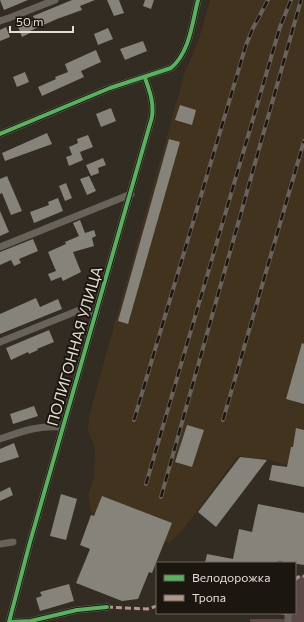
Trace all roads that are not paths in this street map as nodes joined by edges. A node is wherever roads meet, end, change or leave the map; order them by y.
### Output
1 (55, 0) edge
2 (198, 0) edge
3 (0, 21) edge
4 (145, 78) junction
5 (0, 134) edge
6 (131, 194) junction
7 (0, 247) edge
8 (96, 313) junction
9 (0, 342) edge
10 (63, 427) junction
11 (0, 440) edge
12 (13, 542) dead end
13 (0, 544) edge
14 (107, 607) dead end
15 (9, 622) edge

1 - 3 street
2 - 4 street
4 - 5 street
4 - 6 street, ПОЛИГОННАЯ УЛИЦА
6 - 7 street
6 - 8 street, ПОЛИГОННАЯ УЛИЦА
8 - 9 street
8 - 10 street, ПОЛИГОННАЯ УЛИЦА
10 - 11 street
10 - 15 street, ПОЛИГОННАЯ УЛИЦА
12 - 13 street
14 - 15 street

